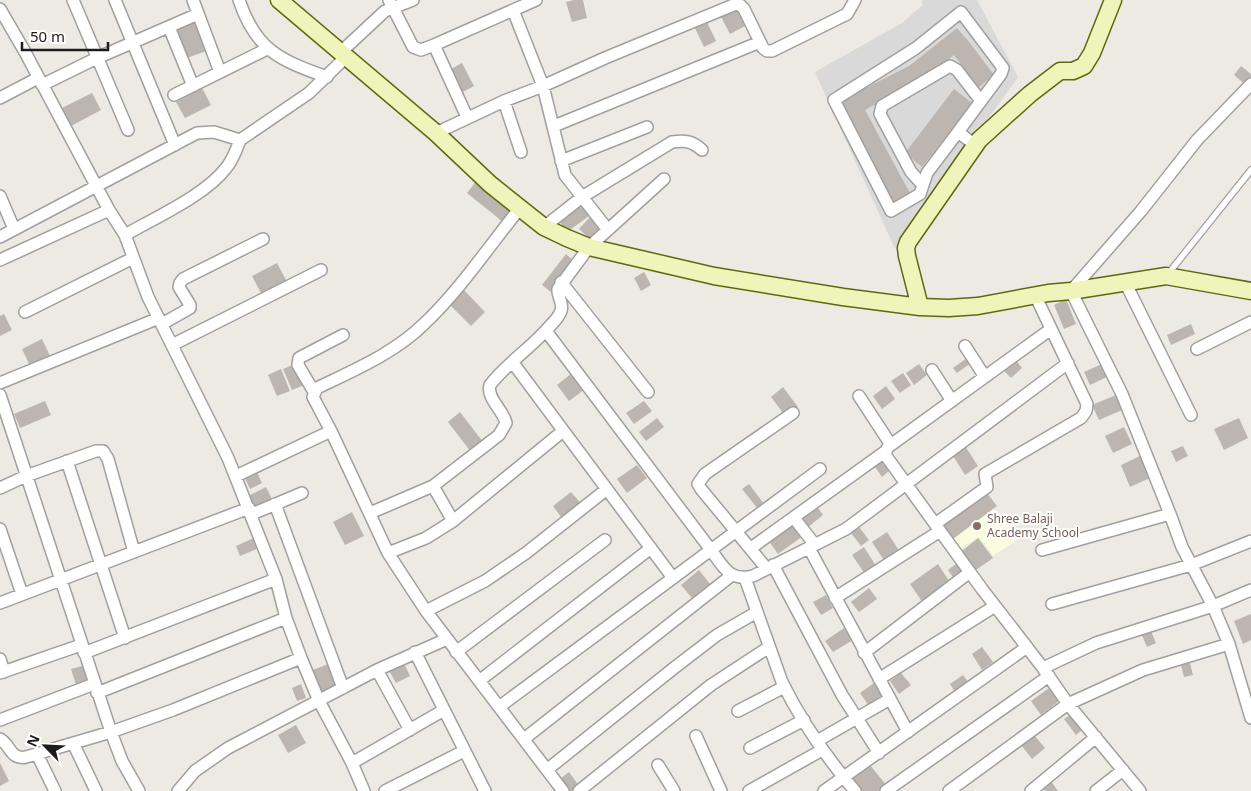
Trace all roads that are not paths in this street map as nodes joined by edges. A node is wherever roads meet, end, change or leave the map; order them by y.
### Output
1 (74, 0) edge
2 (115, 0) edge
3 (193, 0) edge
4 (239, 0) edge
5 (279, 0) edge
6 (413, 0) edge
7 (536, 0) edge
8 (855, 0) edge
9 (1114, 0) edge
10 (391, 4) edge
11 (0, 9) edge
12 (513, 10) junction
13 (198, 14) junction
14 (169, 27) junction
15 (760, 42) junction
16 (132, 43) junction
17 (434, 45) junction
18 (267, 48) junction
19 (344, 54) junction
20 (97, 58) junction
21 (220, 72) junction
22 (326, 77) junction
23 (40, 81) junction
24 (1251, 84) edge
25 (192, 86) junction
26 (544, 86) junction
27 (174, 95) dead end
28 (0, 98) edge
29 (504, 101) junction
30 (981, 101) junction
31 (467, 117) junction
32 (554, 126) junction
33 (647, 127) dead end
34 (128, 130) dead end
35 (958, 132) junction
36 (436, 133) junction
37 (240, 140) junction
38 (975, 145) junction
39 (175, 146) junction
40 (702, 150) dead end
41 (521, 152) dead end
42 (561, 160) junction
43 (1251, 170) edge
44 (664, 179) dead end
45 (97, 185) junction
46 (923, 185) junction
47 (0, 196) edge
48 (582, 197) junction
49 (520, 208) junction
50 (108, 210) junction
51 (544, 226) junction
52 (14, 229) junction
53 (608, 230) junction
54 (125, 235) junction
55 (0, 237) edge
56 (263, 239) dead end
57 (589, 247) junction
58 (133, 258) junction
59 (0, 260) edge
60 (321, 270) dead end
61 (1166, 276) junction
62 (561, 282) junction
63 (1125, 282) junction
64 (1071, 291) junction
65 (1251, 291) edge
66 (1035, 295) junction
67 (920, 307) junction
68 (25, 312) dead end
69 (160, 321) junction
70 (1251, 322) edge
71 (1051, 329) junction
72 (546, 331) junction
73 (343, 336) dead end
74 (172, 345) junction
75 (965, 346) dead end
76 (1198, 349) dead end
77 (513, 363) junction
78 (1068, 363) junction
79 (932, 370) dead end
80 (985, 377) junction
81 (0, 383) edge
82 (314, 392) junction
83 (648, 392) dead end
84 (0, 395) edge
85 (859, 396) dead end
86 (952, 401) junction
87 (793, 413) dead end
88 (1191, 415) dead end
89 (331, 431) junction
90 (564, 431) junction
91 (888, 448) junction
92 (67, 461) junction
93 (820, 469) dead end
94 (26, 476) junction
95 (236, 476) junction
96 (907, 485) junction
97 (433, 486) junction
98 (0, 488) edge
99 (606, 489) junction
100 (302, 493) dead end
101 (275, 504) junction
102 (250, 511) junction
103 (370, 513) junction
104 (1170, 514) junction
105 (794, 518) junction
106 (453, 521) junction
107 (938, 527) junction
108 (0, 529) edge
109 (736, 532) junction
110 (605, 540) dead end
111 (1251, 541) edge
112 (812, 546) junction
113 (651, 548) junction
114 (751, 548) junction
115 (710, 550) junction
116 (1042, 550) dead end
117 (134, 552) junction
118 (388, 553) junction
119 (100, 565) junction
120 (1191, 565) junction
121 (770, 567) junction
122 (970, 572) junction
123 (732, 575) junction
124 (673, 578) junction
125 (745, 578) junction
126 (276, 579) junction
127 (60, 580) junction
128 (1251, 590) edge
129 (22, 594) junction
130 (835, 598) junction
131 (0, 603) edge
132 (1052, 604) dead end
133 (995, 606) junction
134 (1213, 606) junction
135 (426, 612) junction
136 (757, 612) junction
137 (286, 618) junction
138 (124, 638) junction
139 (447, 639) junction
140 (1229, 644) junction
141 (769, 647) junction
142 (1027, 648) junction
143 (82, 649) junction
144 (415, 652) junction
145 (456, 652) junction
146 (864, 653) junction
147 (301, 658) junction
148 (0, 659) edge
149 (377, 670) junction
150 (1046, 672) junction
151 (2, 673) edge
152 (879, 679) junction
153 (478, 681) junction
154 (784, 687) junction
155 (344, 688) junction
156 (96, 689) junction
157 (1248, 695) edge
158 (890, 699) junction
159 (319, 701) junction
160 (1068, 704) junction
161 (499, 707) junction
162 (444, 710) junction
163 (738, 711) dead end
164 (1251, 718) edge
165 (856, 719) junction
166 (0, 720) edge
167 (804, 720) junction
168 (410, 730) junction
169 (111, 732) junction
170 (908, 732) junction
171 (696, 736) dead end
172 (1096, 738) junction
173 (0, 739) edge
174 (524, 739) junction
175 (73, 743) junction
176 (820, 746) junction
177 (750, 748) dead end
178 (464, 751) junction
179 (879, 753) junction
180 (37, 754) junction
181 (352, 763) junction
182 (658, 766) dead end
183 (548, 769) junction
184 (1123, 770) junction
185 (844, 778) junction
186 (481, 790) edge
187 (55, 791) edge
188 (96, 791) edge
189 (139, 791) edge
190 (178, 791) edge
191 (364, 791) edge
192 (385, 791) edge
193 (563, 791) edge
194 (579, 791) edge
195 (674, 791) edge
196 (721, 791) edge
197 (749, 791) edge
198 (824, 791) edge
199 (855, 791) edge
200 (886, 791) edge
201 (949, 791) edge
202 (1031, 791) edge
203 (1096, 791) edge
204 (1140, 791) edge

1 - 20 street
2 - 16 street
3 - 13 street
4 - 18 street
5 - 19 street
6 - 10 street
7 - 12 street
8 - 15 street
9 - 38 street
10 - 17 street
10 - 19 street
11 - 23 street
12 - 17 street
12 - 26 street
13 - 14 street
13 - 21 street
14 - 16 street
14 - 25 street
15 - 26 street
15 - 32 street
16 - 20 street
16 - 39 street
17 - 31 street
18 - 21 street
18 - 22 street
19 - 22 street
19 - 36 street
20 - 23 street
20 - 34 street
21 - 25 street
22 - 37 street
23 - 28 street
23 - 45 street
24 - 64 street
25 - 27 street
26 - 29 street
26 - 32 street
29 - 31 street
29 - 41 street
30 - 35 street
30 - 46 street
30 - 46 street
31 - 36 street
32 - 42 street
33 - 42 street
35 - 38 street
35 - 46 street
36 - 49 street
37 - 39 street
37 - 54 street
38 - 67 street
39 - 45 street
40 - 48 street
42 - 48 street
43 - 61 lane
44 - 53 street
45 - 50 street
45 - 52 street
47 - 52 street
48 - 51 street
48 - 53 street
49 - 51 street
49 - 82 street
50 - 54 street
50 - 59 street
51 - 57 street
52 - 55 street
53 - 57 street
54 - 58 street
56 - 69 street
57 - 62 street
57 - 67 street
58 - 68 street
58 - 69 street
60 - 74 street
61 - 63 street
61 - 65 street
62 - 72 street
62 - 83 street
63 - 64 street
63 - 88 street
64 - 66 street
64 - 104 street
66 - 67 street
66 - 71 street
69 - 74 street
69 - 81 street
70 - 76 street
71 - 78 street
71 - 80 street
72 - 77 street
72 - 115 street
73 - 82 street
74 - 95 street
75 - 80 street
77 - 90 street
77 - 97 street
78 - 96 street
78 - 107 street
79 - 86 street
80 - 86 street
82 - 89 street
84 - 94 street
85 - 91 street
86 - 91 street
87 - 109 street
89 - 95 street
89 - 103 street
90 - 99 street
90 - 106 street
91 - 96 street
91 - 105 street
92 - 94 street
92 - 117 street
92 - 119 street
93 - 109 street
94 - 98 street
94 - 127 street
95 - 102 street
96 - 107 street
96 - 112 street
97 - 103 street
97 - 106 street
99 - 113 street
99 - 135 street
100 - 101 street
101 - 102 street
101 - 155 street
102 - 117 street
102 - 126 street
103 - 118 street
104 - 116 street
104 - 120 street
105 - 112 street
105 - 114 street
106 - 118 street
107 - 122 street
107 - 130 street
108 - 129 street
109 - 114 street
109 - 115 street
110 - 145 street
111 - 120 street
112 - 121 street
112 - 130 street
113 - 124 street
113 - 153 street
114 - 121 street
115 - 123 street
115 - 124 street
117 - 119 street
118 - 135 street
119 - 127 street
119 - 138 street
120 - 132 street
120 - 134 street
121 - 125 street
121 - 165 street
122 - 133 street
122 - 146 street
123 - 125 street
123 - 174 street
124 - 161 street
125 - 136 street
126 - 137 street
126 - 138 street
127 - 129 street
127 - 143 street
128 - 134 street
129 - 131 street
130 - 146 street
133 - 142 street
133 - 152 street
134 - 140 street
134 - 150 street
135 - 139 street
136 - 141 street
136 - 183 street
137 - 147 street
137 - 156 street
138 - 143 street
139 - 144 street
139 - 145 street
140 - 157 street
140 - 160 street
141 - 154 street
141 - 194 street
142 - 150 street
142 - 170 street
143 - 151 street
143 - 156 street
144 - 149 street
144 - 162 street
145 - 153 street
146 - 152 street
147 - 159 street
147 - 169 street
148 - 151 street
149 - 155 street
149 - 168 street
150 - 160 street
150 - 200 street
152 - 158 street
153 - 161 street
154 - 163 street
154 - 167 street
155 - 159 street
156 - 166 street
156 - 169 street
157 - 164 street
158 - 165 street
158 - 170 street
159 - 181 street
159 - 190 street
160 - 172 street
160 - 201 street
161 - 174 street
162 - 168 street
162 - 178 street
165 - 176 street
165 - 179 street
167 - 176 street
167 - 177 street
168 - 181 street
169 - 175 street
169 - 189 street
170 - 179 street
171 - 196 street
172 - 184 street
172 - 202 street
173 - 180 street
174 - 183 street
175 - 180 street
175 - 188 street
176 - 185 street
176 - 197 street
178 - 186 street
178 - 192 street
179 - 185 street
180 - 187 street
181 - 191 street
182 - 195 street
183 - 193 street
184 - 203 street
184 - 204 street
185 - 198 street
185 - 199 street

